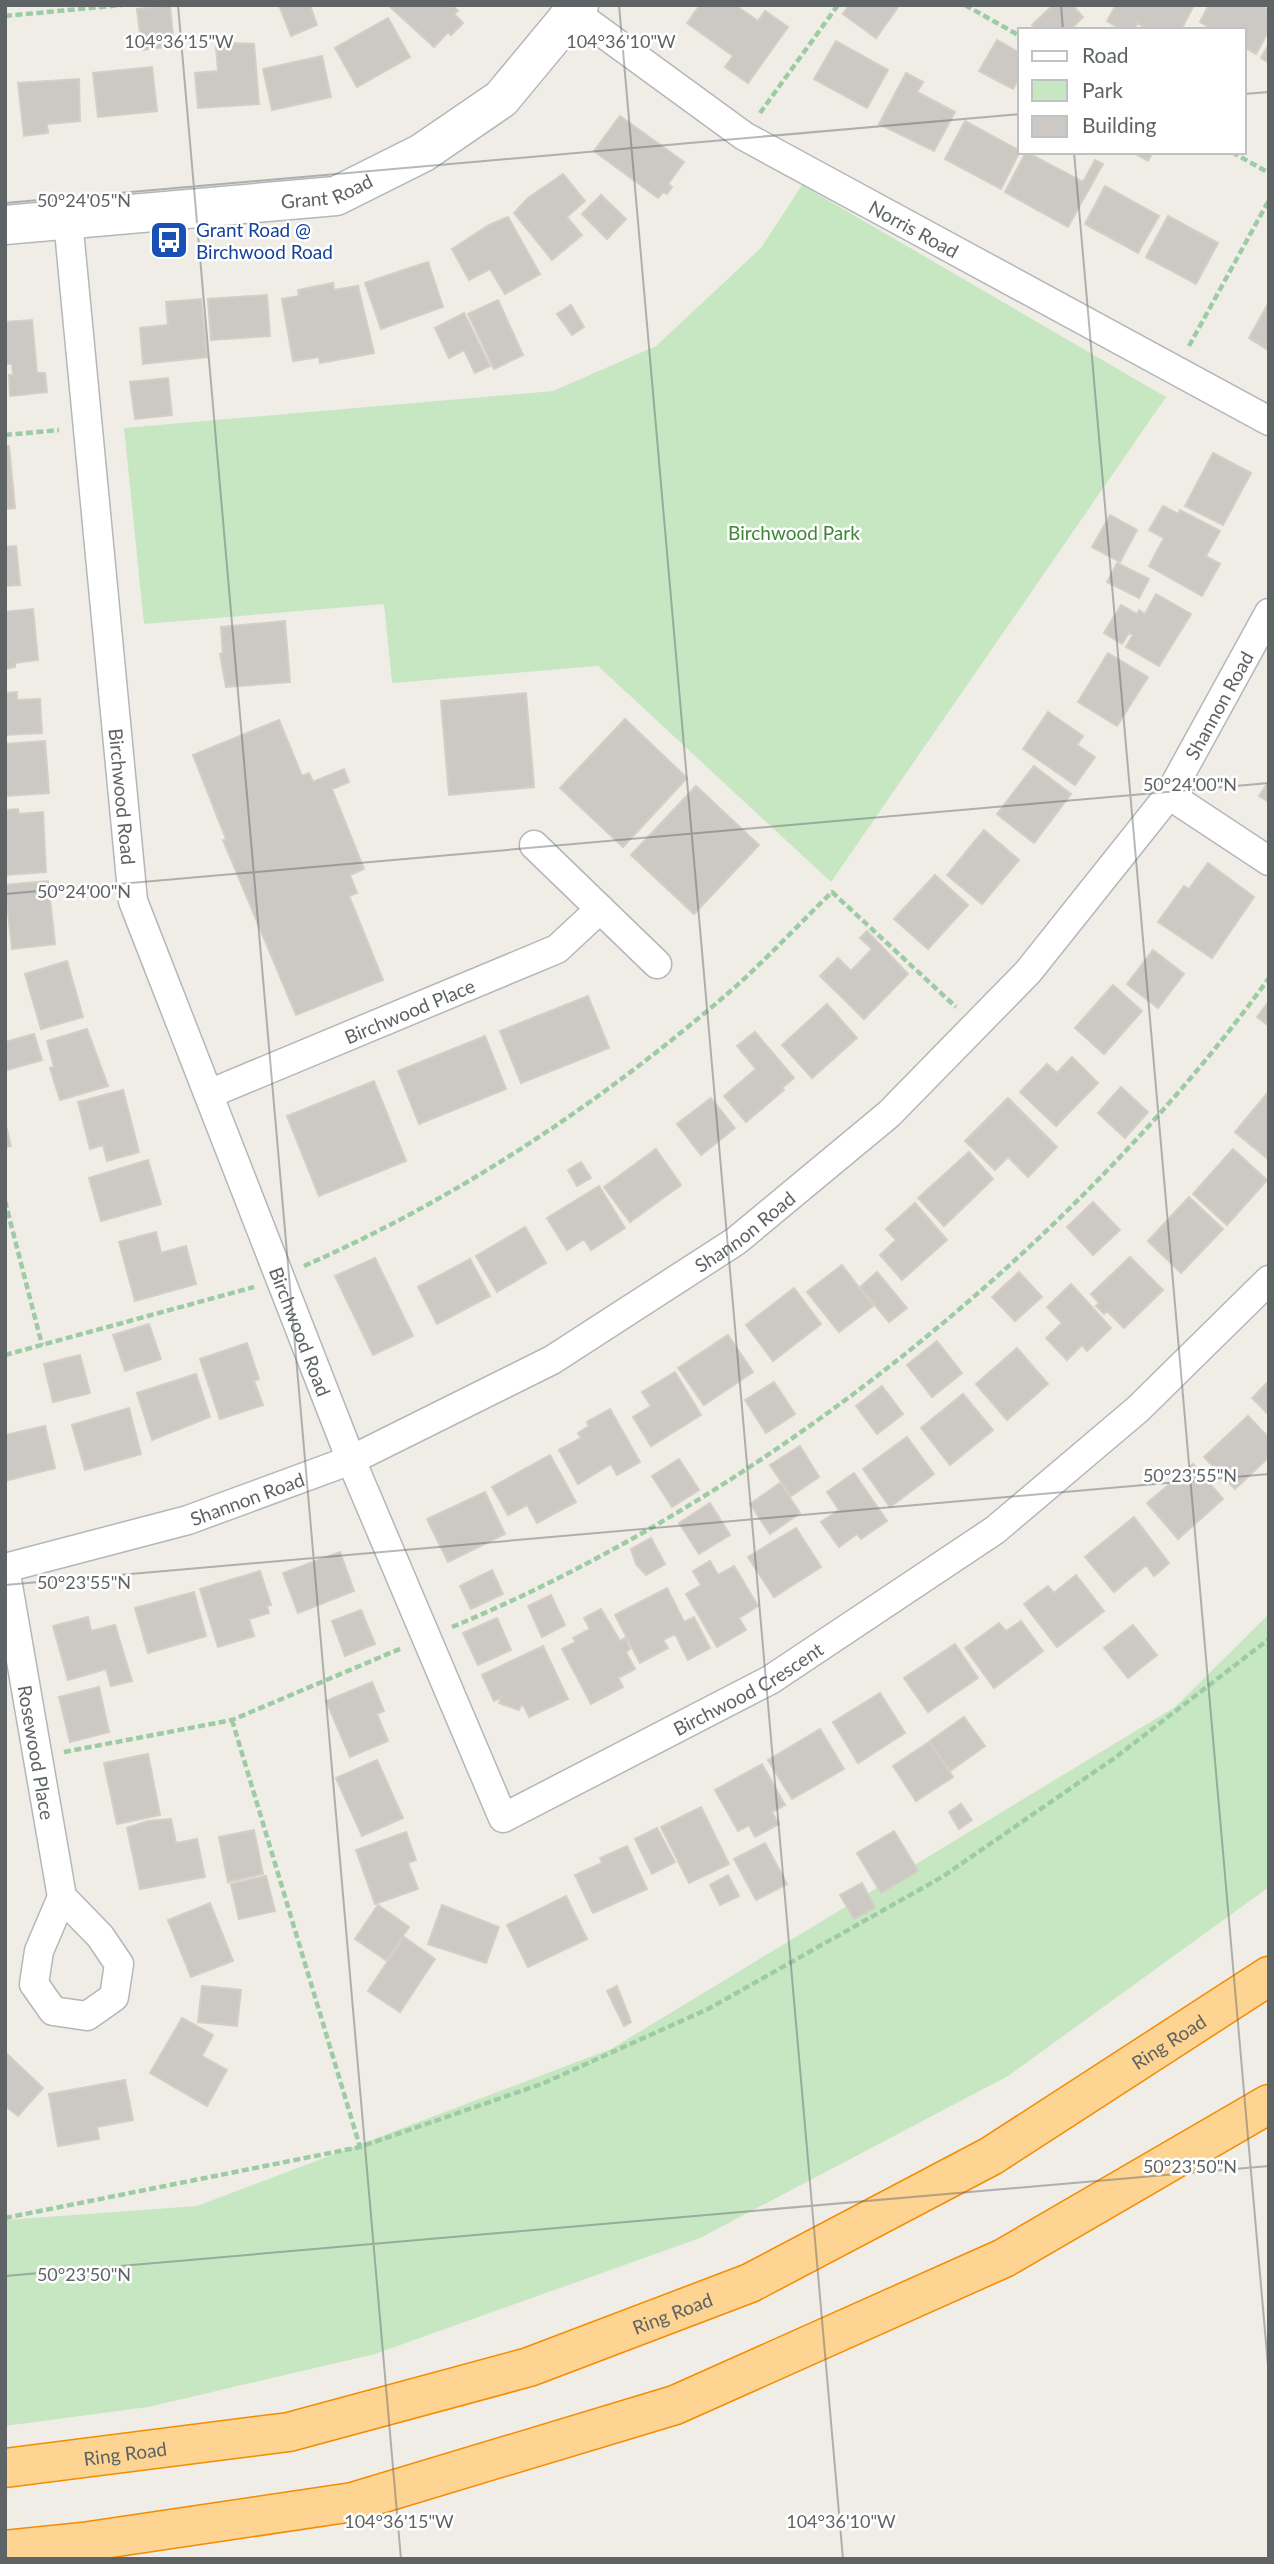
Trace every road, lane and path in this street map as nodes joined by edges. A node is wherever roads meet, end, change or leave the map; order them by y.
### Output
1 (122, 5) edge
2 (838, 5) edge
3 (965, 5) edge
4 (577, 8) edge
5 (5, 16) edge
6 (1018, 35) edge
7 (744, 136) junction
8 (1235, 154) edge
9 (1269, 173) edge
10 (1269, 200) edge
11 (68, 220) junction
12 (5, 225) edge
13 (1175, 371) junction
14 (1269, 421) edge
15 (88, 428) junction
16 (5, 435) edge
17 (1269, 613) edge
18 (1169, 795) junction
19 (534, 845) dead end
20 (1269, 861) edge
21 (600, 909) junction
22 (657, 964) dead end
23 (1269, 978) edge
24 (976, 1026) junction
25 (209, 1094) junction
26 (5, 1201) edge
27 (280, 1277) junction
28 (1269, 1280) edge
29 (42, 1345) junction
30 (5, 1355) edge
31 (351, 1460) junction
32 (5, 1568) edge
33 (426, 1637) junction
34 (1269, 1639) edge
35 (232, 1720) junction
36 (38, 1757) junction
37 (62, 1897) dead end
38 (1269, 1976) edge
39 (1269, 2104) edge
40 (360, 2147) junction
41 (5, 2218) edge
42 (5, 2468) edge
43 (5, 2550) edge

1 - 5 path
2 - 7 path
3 - 6 path
4 - 7 street, Norris Road
4 - 11 street, Grant Road
7 - 13 street, Norris Road
8 - 9 path
10 - 13 path
11 - 12 street, Grant Road
11 - 15 street, Birchwood Road
13 - 14 street, Norris Road
15 - 16 path
15 - 25 street, Birchwood Road
17 - 18 street, Shannon Road
18 - 20 street
18 - 24 street, Shannon Road
19 - 21 street
21 - 22 street
21 - 25 street, Birchwood Place
23 - 33 path
24 - 27 path
24 - 31 street, Shannon Road
25 - 27 street, Birchwood Road
26 - 29 path
27 - 29 path
27 - 31 street, Birchwood Road
28 - 33 street, Birchwood Crescent
29 - 30 path
31 - 32 street, Shannon Road
31 - 33 street, Birchwood Crescent
32 - 36 street, Rosewood Place
33 - 35 path
34 - 40 path
35 - 36 path
35 - 40 path
36 - 37 street, Rosewood Place
38 - 42 highway, Ring Road
39 - 43 highway
40 - 41 path

